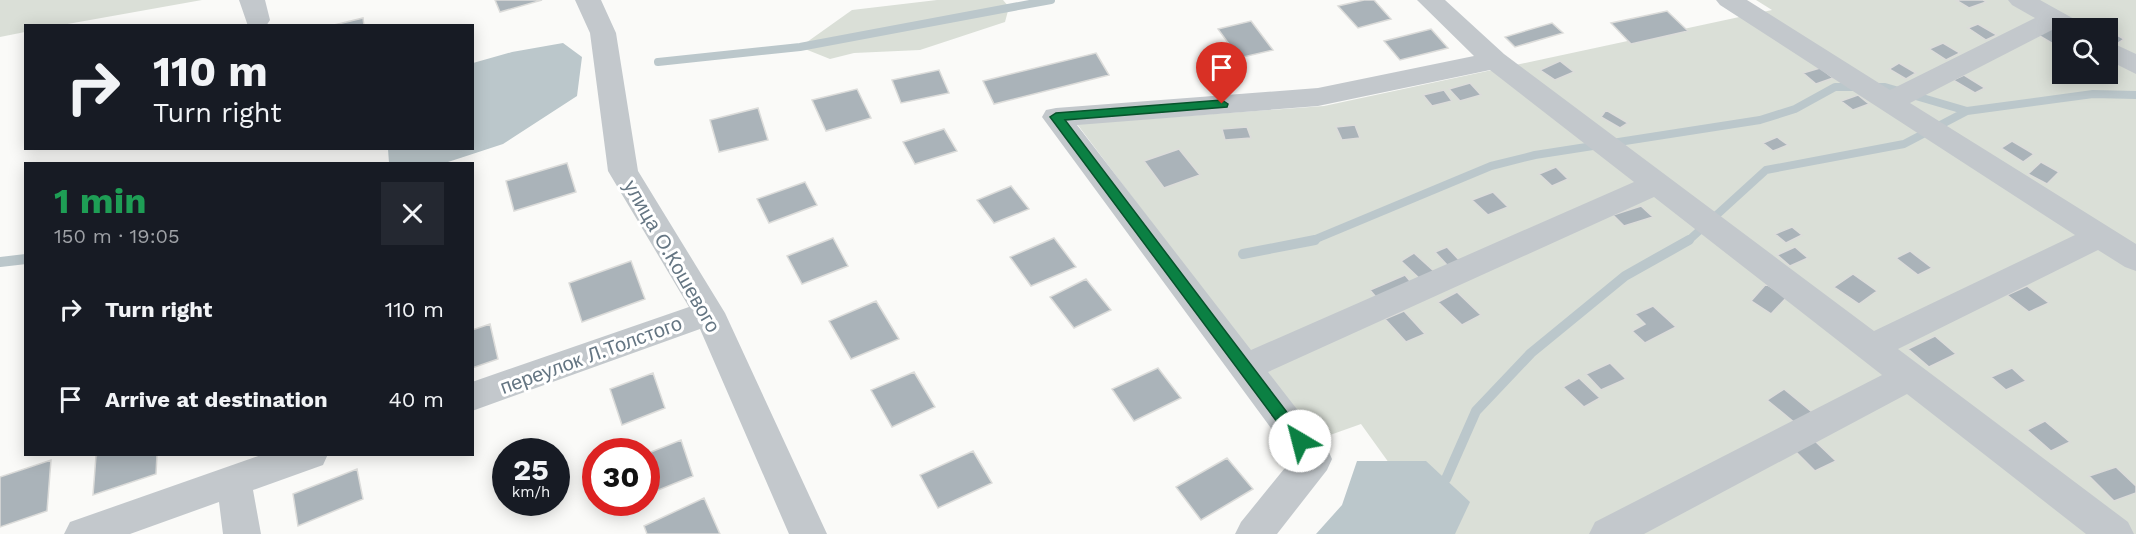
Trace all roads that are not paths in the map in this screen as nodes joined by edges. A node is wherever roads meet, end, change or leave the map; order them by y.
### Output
1 (588, 0) edge
2 (1430, 0) edge
3 (1729, 0) edge
4 (2021, 0) edge
5 (2054, 18) edge
6 (2052, 28) edge
7 (2118, 55) edge
8 (1495, 60) junction
9 (2136, 65) edge
10 (1889, 102) junction
11 (1657, 184) junction
12 (2100, 236) junction
13 (2136, 259) edge
14 (709, 313) junction
15 (1872, 347) junction
16 (1244, 368) junction
17 (1910, 376) junction
18 (474, 396) edge
19 (305, 456) edge
20 (234, 482) junction
21 (83, 534) edge
22 (242, 534) edge
23 (808, 534) edge
24 (1254, 534) edge
25 (1608, 534) edge
26 (2115, 534) edge

1 - 14 street, улица О.Кошевого
2 - 8 street
3 - 10 street
4 - 5 street
6 - 10 street
7 - 9 street
8 - 11 street
8 - 16 street
10 - 12 street
11 - 15 street
11 - 16 street
12 - 13 street
12 - 15 street
14 - 18 street, переулок Л.Толстого
14 - 23 street, улица О.Кошевого
15 - 17 street
16 - 24 street
17 - 25 street
17 - 26 street
19 - 20 street
20 - 21 street
20 - 22 street

